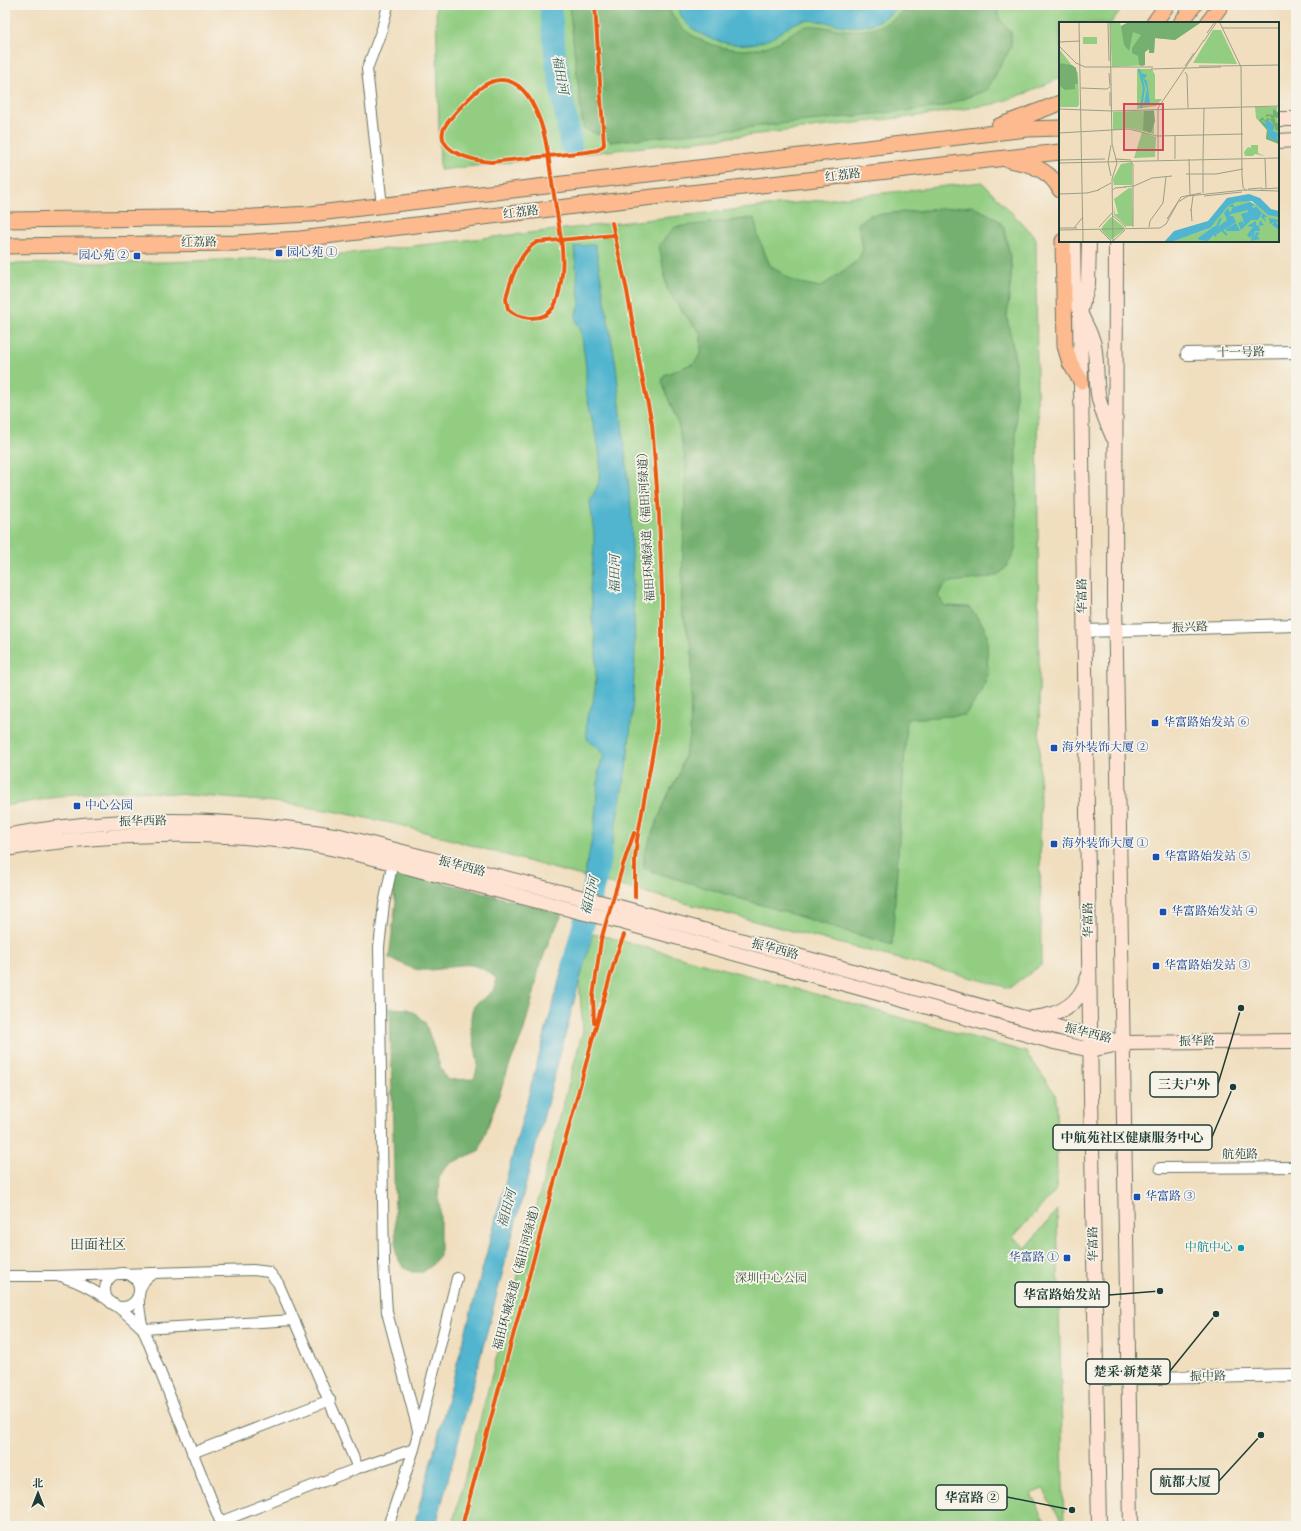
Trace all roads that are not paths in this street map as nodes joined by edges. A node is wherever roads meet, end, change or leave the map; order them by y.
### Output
1 (388, 5) edge
2 (1167, 5) edge
3 (1194, 5) edge
4 (1209, 5) edge
5 (1221, 5) edge
6 (1155, 22) edge
7 (1182, 22) edge
8 (1199, 22) edge
9 (1209, 22) edge
10 (1059, 103) edge
11 (1279, 119) edge
12 (1296, 119) edge
13 (1059, 128) edge
14 (971, 136) junction
15 (1296, 140) edge
16 (1279, 141) edge
17 (1059, 152) edge
18 (998, 158) junction
19 (1059, 189) edge
20 (382, 206) junction
21 (5, 220) edge
22 (1063, 242) edge
23 (1074, 242) edge
24 (1089, 242) edge
25 (1116, 242) edge
26 (5, 246) edge
27 (1080, 313) junction
28 (1296, 352) edge
29 (1187, 354) dead end
30 (1081, 381) junction
31 (1116, 443) junction
32 (1296, 625) edge
33 (1116, 630) junction
34 (1084, 631) junction
35 (5, 836) edge
36 (5, 849) edge
37 (393, 862) junction
38 (621, 915) junction
39 (1090, 972) junction
40 (1027, 1018) junction
41 (1091, 1036) junction
42 (1296, 1041) edge
43 (1123, 1043) junction
44 (1091, 1050) junction
45 (1296, 1167) edge
46 (1160, 1168) dead end
47 (157, 1272) junction
48 (120, 1273) junction
49 (5, 1276) edge
50 (54, 1276) junction
51 (457, 1278) dead end
52 (139, 1291) junction
53 (111, 1303) junction
54 (294, 1320) junction
55 (143, 1329) junction
56 (1296, 1375) edge
57 (1097, 1379) junction
58 (1128, 1379) junction
59 (330, 1400) junction
60 (418, 1430) junction
61 (414, 1449) junction
62 (192, 1453) junction
63 (358, 1468) junction
64 (221, 1524) edge
65 (388, 1526) edge
66 (1099, 1526) edge
67 (1131, 1526) edge

1 - 20 street
2 - 6 main road
3 - 7 main road
4 - 8 main road
5 - 9 main road
10 - 14 main road
11 - 12 main road
13 - 14 main road, 红荔路
14 - 20 main road, 红荔路
15 - 16 main road
17 - 18 main road, 红荔路
18 - 19 main road
18 - 26 main road, 红荔路
20 - 21 main road, 红荔路
22 - 30 main road
23 - 27 main road, 华富路
24 - 27 main road, 华富路
25 - 31 main road, 华富路
27 - 30 main road, 华富路
27 - 31 main road, 华富路
28 - 29 street, 十一号路
30 - 34 main road, 华富路
31 - 33 main road, 华富路
32 - 33 street, 振兴路
33 - 34 street, 振兴路
33 - 43 main road, 华富路
34 - 39 main road, 华富路
35 - 38 main road, 振华西路
36 - 37 main road, 振华西路
37 - 38 main road, 振华西路
37 - 60 street
38 - 40 main road, 振华西路
38 - 44 main road, 振华西路
39 - 40 main road
39 - 41 main road, 华富路
40 - 41 main road, 振华西路
41 - 43 main road, 振华西路
41 - 44 main road, 华富路
42 - 43 main road, 振华路
43 - 44 main road, 振华西路
43 - 58 main road, 华富路
44 - 57 main road, 华富路
45 - 46 street, 航苑路
47 - 48 street
47 - 52 street
47 - 54 street
48 - 50 street
48 - 52 street
48 - 53 street
49 - 50 street
50 - 53 street
51 - 60 street
52 - 53 street
52 - 55 street
53 - 55 street
54 - 55 street
54 - 59 street
55 - 62 street
56 - 58 street, 振中路
57 - 58 street, 振中路
57 - 66 main road, 华富路
58 - 67 main road, 华富路
59 - 62 street
59 - 63 street
60 - 61 street
61 - 63 street
61 - 65 street
62 - 64 street
63 - 64 street

